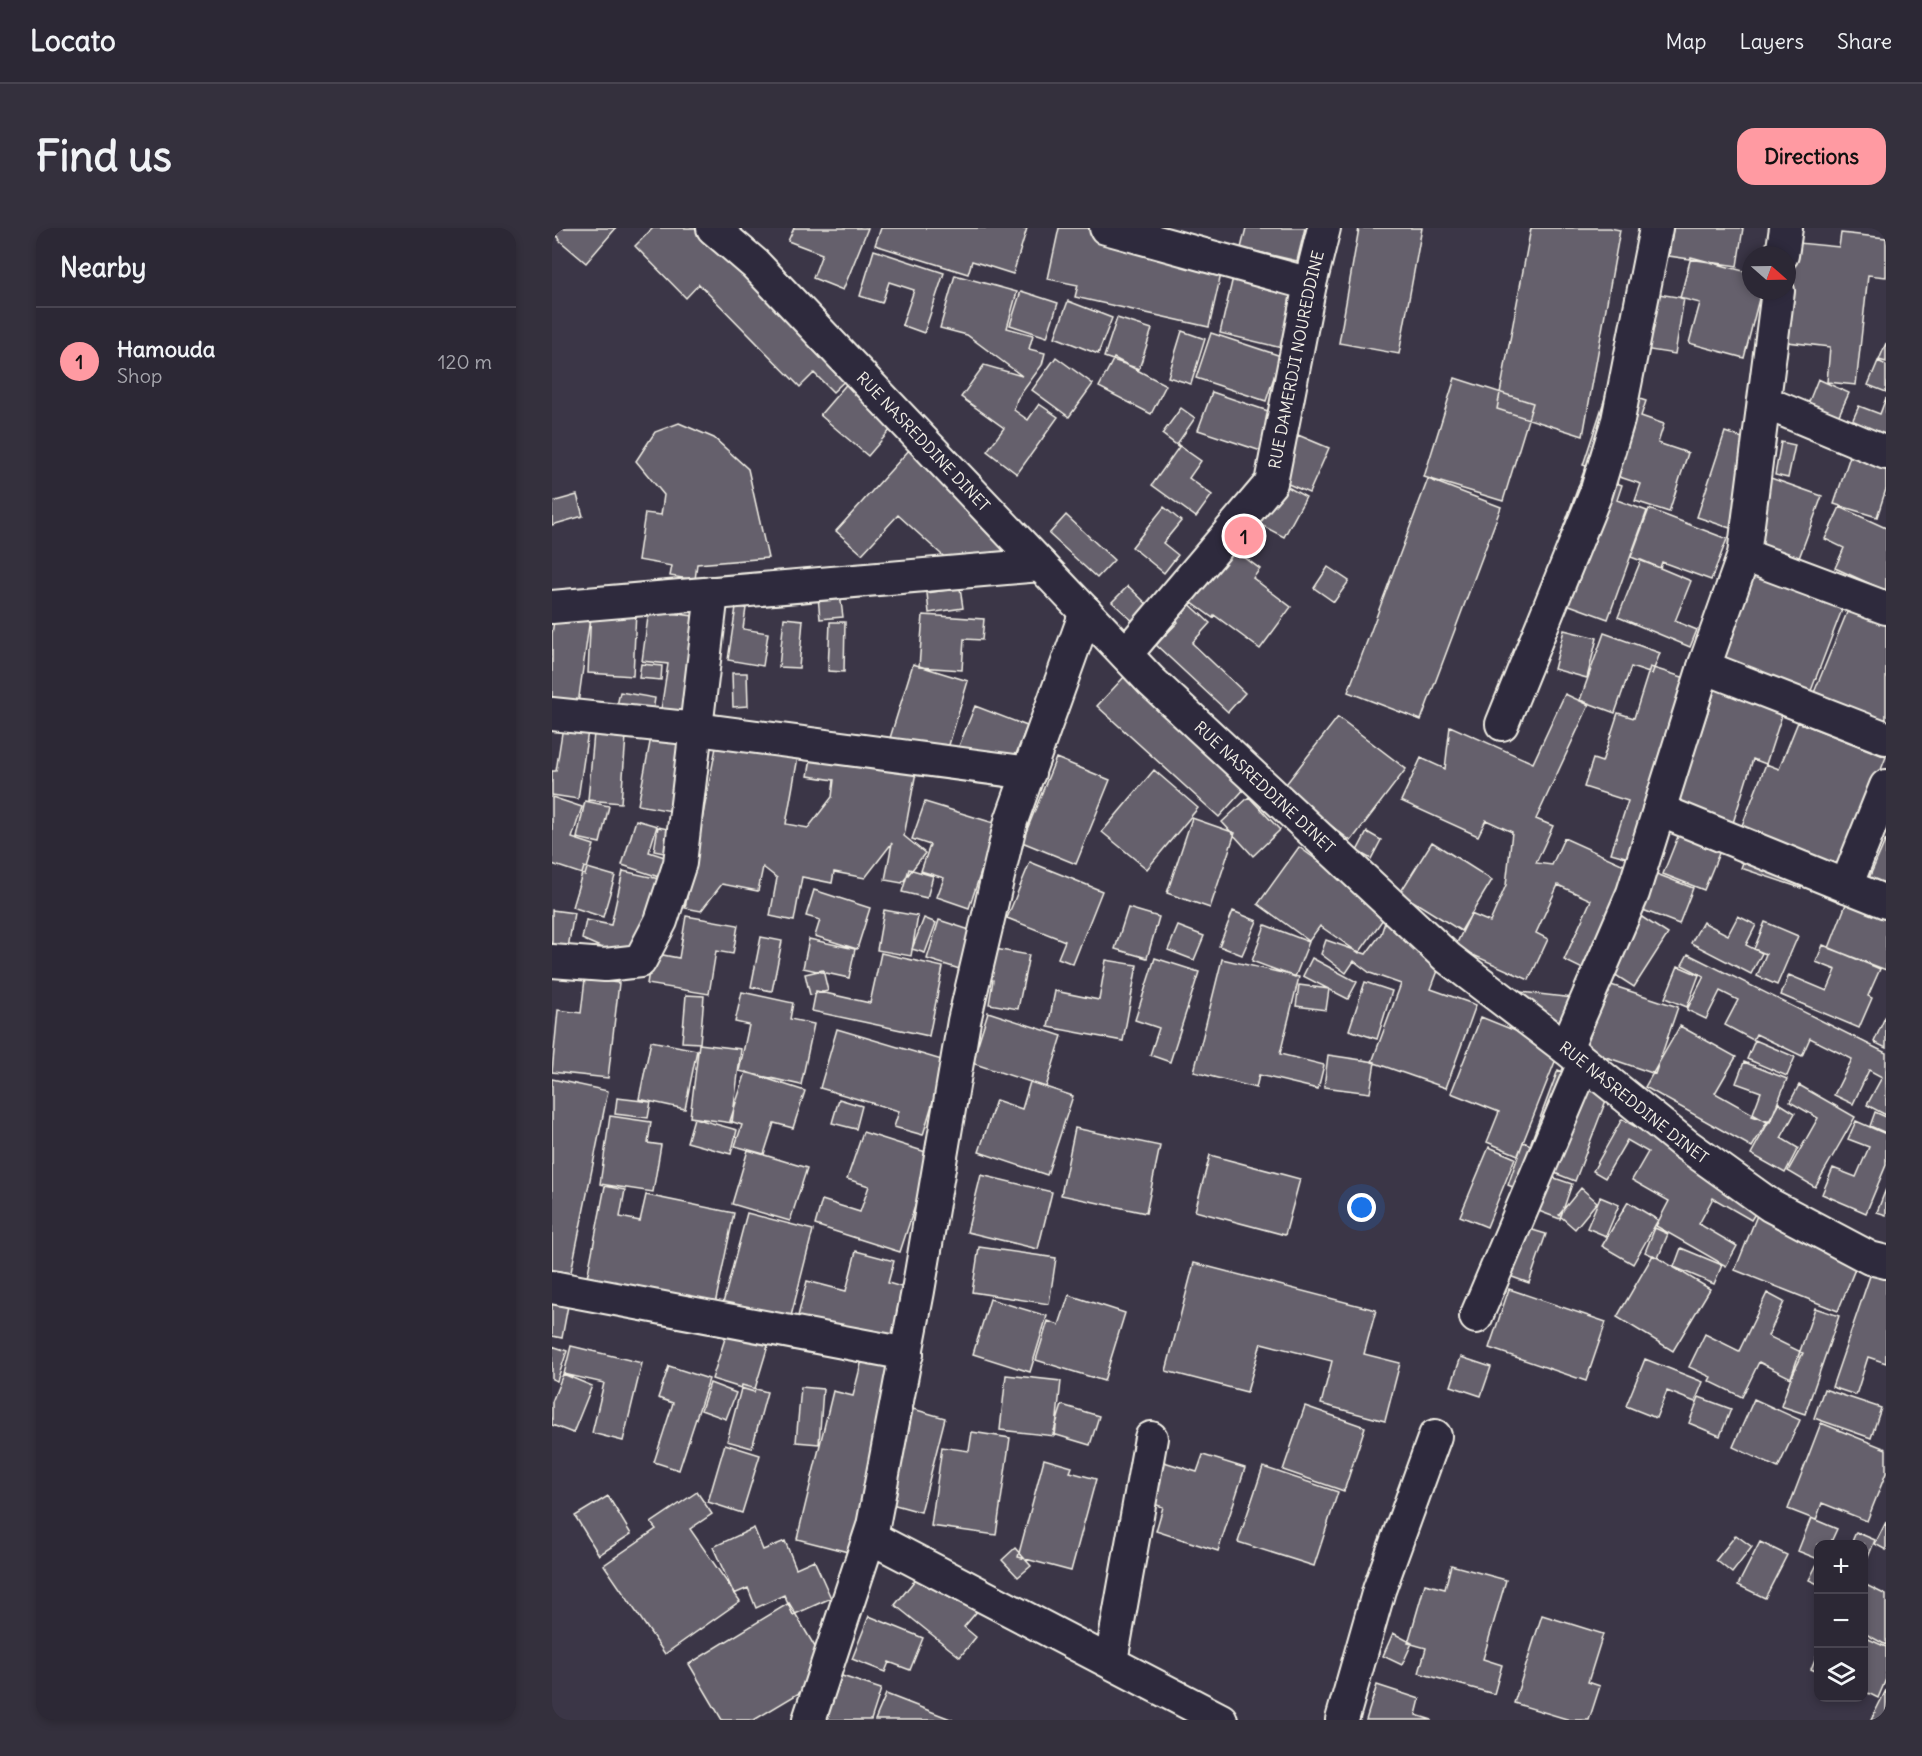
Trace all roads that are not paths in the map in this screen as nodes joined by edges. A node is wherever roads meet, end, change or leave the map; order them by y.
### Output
1 (713, 228) edge
2 (1106, 228) edge
3 (1324, 228) edge
4 (1656, 228) edge
5 (1786, 228) edge
6 (1783, 246) edge
7 (1310, 284) junction
8 (1777, 300) edge
9 (1764, 402) junction
10 (1886, 453) edge
11 (1744, 555) junction
12 (1041, 565) junction
13 (712, 593) junction
14 (552, 607) edge
15 (1886, 608) edge
16 (1086, 612) junction
17 (1126, 654) junction
18 (1704, 667) junction
19 (552, 714) edge
20 (1502, 724) dead end
21 (697, 729) junction
22 (1886, 738) edge
23 (1029, 772) junction
24 (1886, 786) edge
25 (1659, 810) junction
26 (1846, 886) junction
27 (1886, 902) edge
28 (552, 961) edge
29 (1575, 1056) junction
30 (1886, 1262) edge
31 (552, 1287) edge
32 (1476, 1317) dead end
33 (907, 1354) junction
34 (1435, 1436) dead end
35 (1151, 1438) dead end
36 (870, 1537) junction
37 (1111, 1661) junction
38 (808, 1720) edge
39 (1221, 1720) edge
40 (1342, 1720) edge

1 - 12 street, RUE NASREDDINE DINET
2 - 7 street
3 - 7 street, RUE DAMERDJI NOUREDDINE
4 - 20 street
5 - 6 street
7 - 17 street, RUE DAMERDJI NOUREDDINE
8 - 9 street
9 - 10 street
9 - 11 street
11 - 15 street
11 - 18 street
12 - 13 street
12 - 16 street, RUE NASREDDINE DINET
13 - 14 street
13 - 21 street
16 - 17 street, RUE NASREDDINE DINET
16 - 23 street
17 - 29 street, RUE NASREDDINE DINET
18 - 22 street
18 - 25 street
19 - 21 street
21 - 23 street
21 - 28 street
23 - 33 street
24 - 26 street
25 - 26 street
25 - 29 street
26 - 27 street
29 - 30 street, RUE NASREDDINE DINET
29 - 32 street
31 - 33 street
33 - 36 street
34 - 40 street
35 - 37 street
36 - 37 street
36 - 38 street
37 - 39 street

